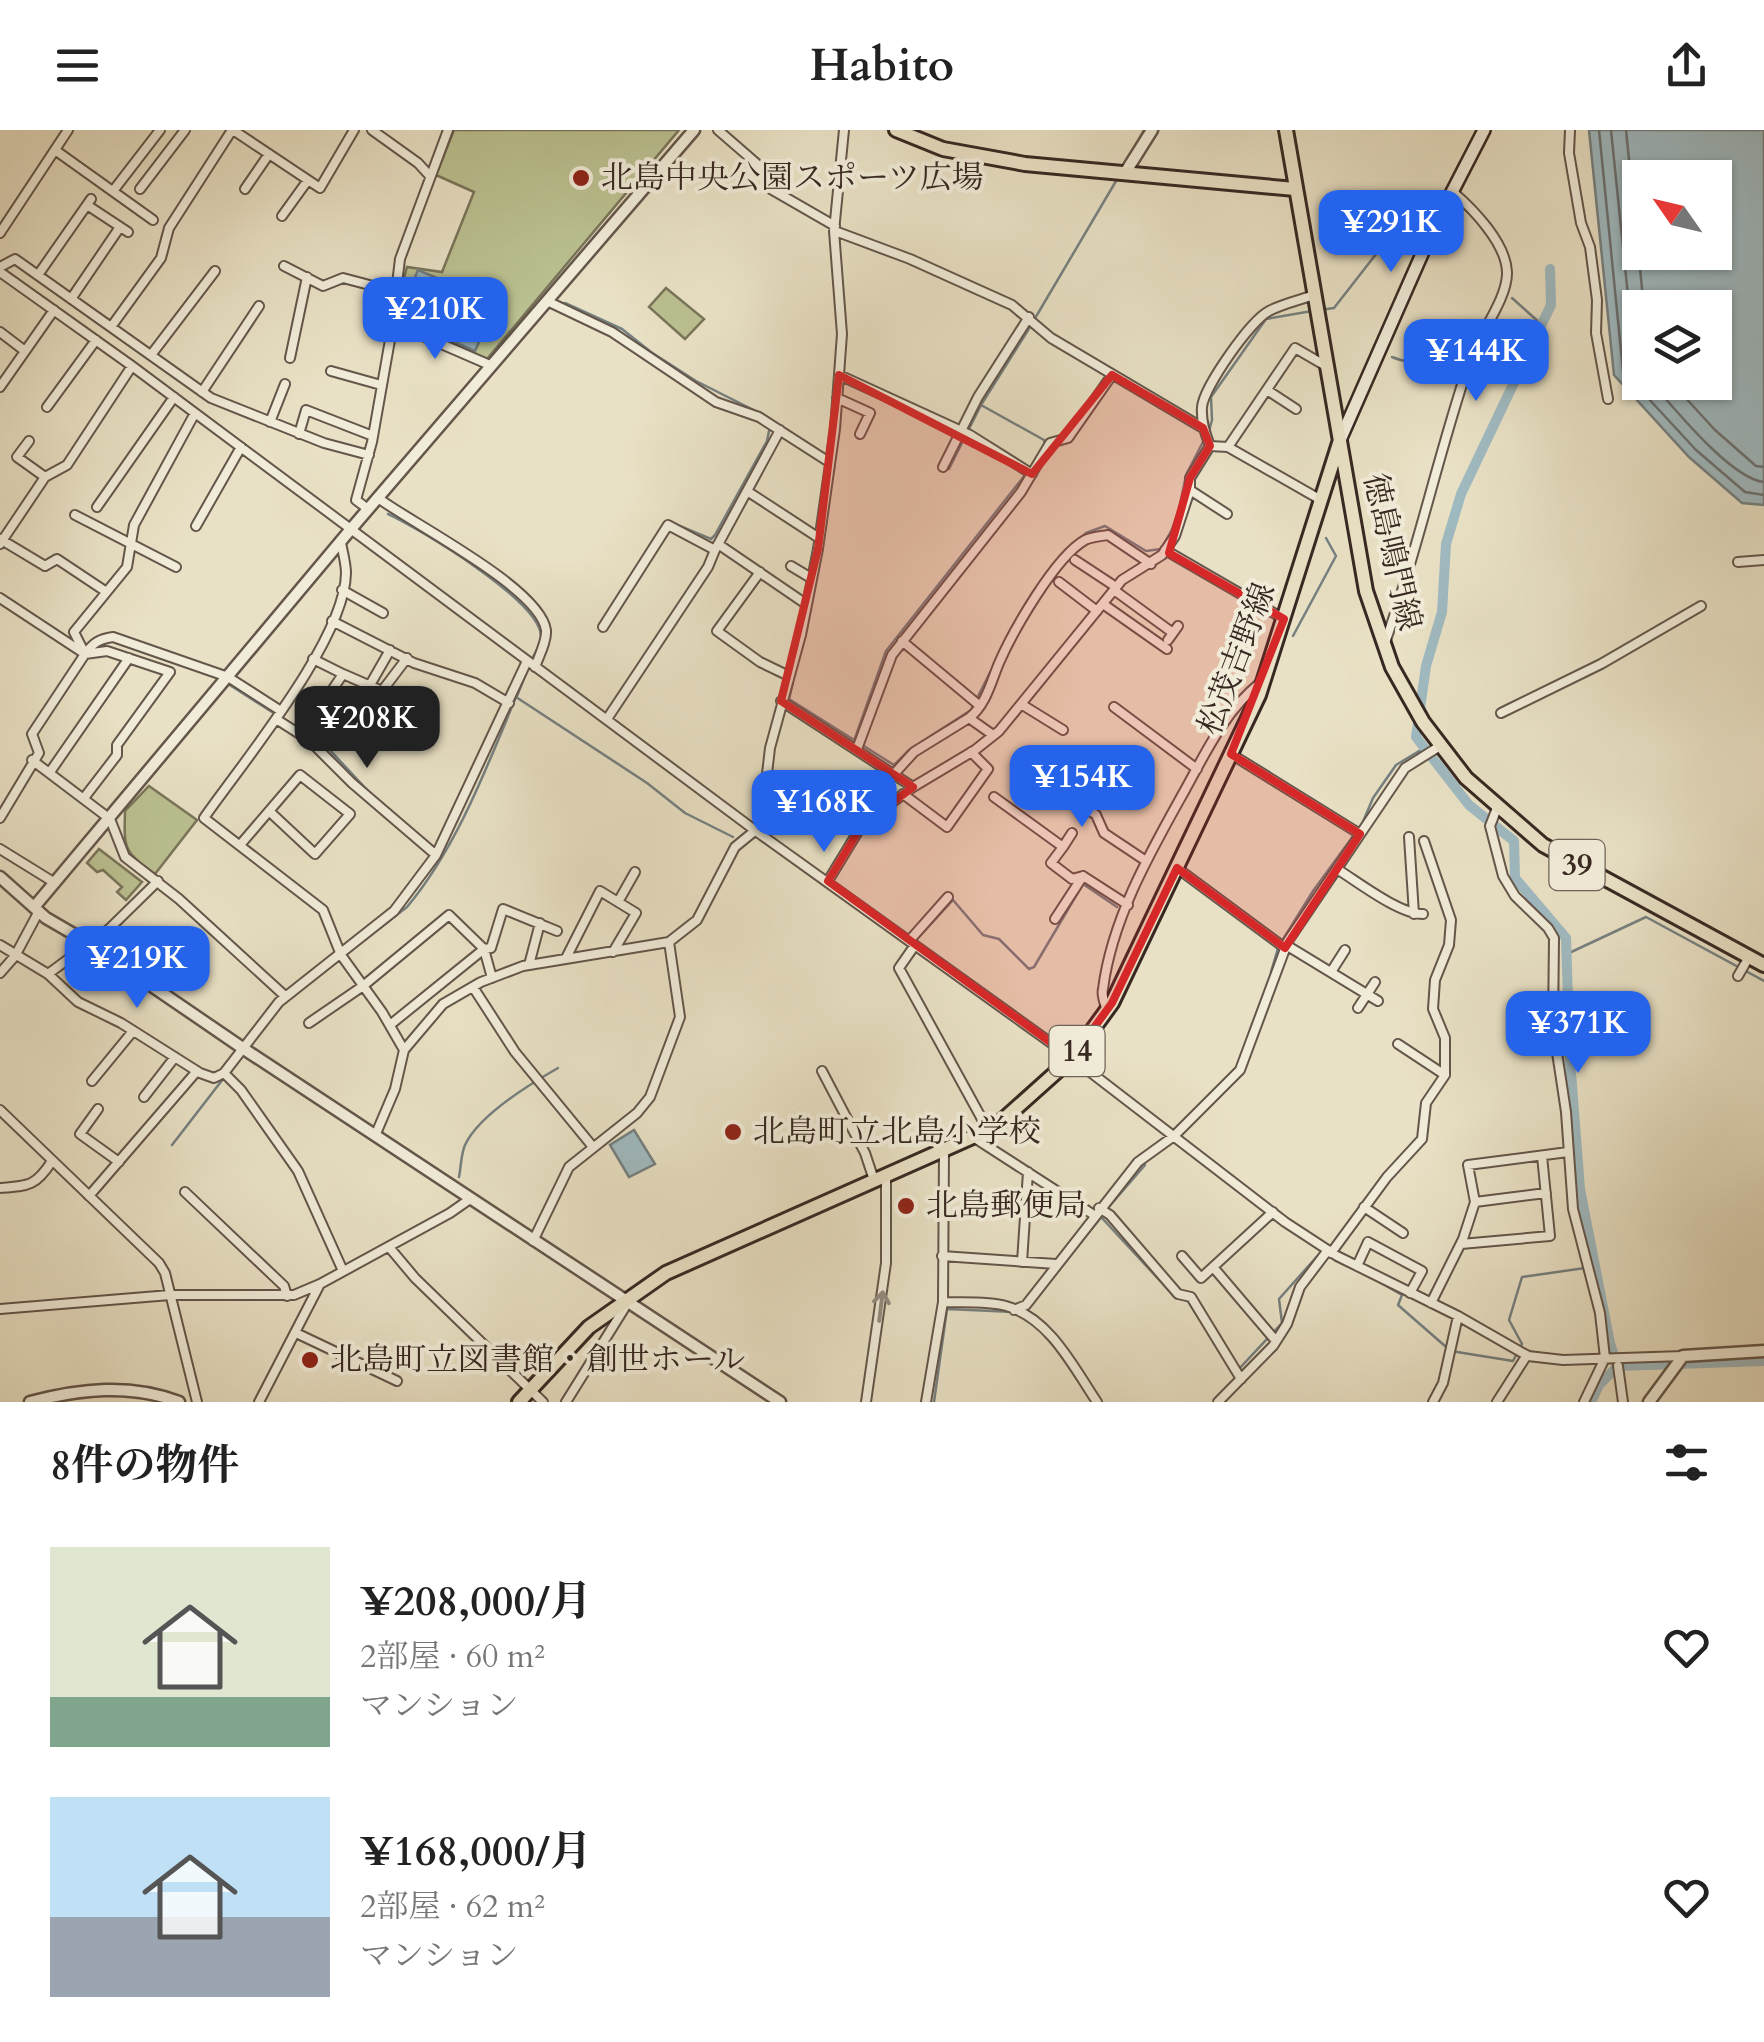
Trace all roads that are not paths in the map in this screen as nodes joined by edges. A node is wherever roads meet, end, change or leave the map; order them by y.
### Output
1 (68, 130) edge
2 (160, 130) edge
3 (185, 130) edge
4 (232, 130) edge
5 (354, 130) edge
6 (372, 130) edge
7 (448, 130) edge
8 (694, 130) edge
9 (718, 130) edge
10 (844, 130) edge
11 (896, 130) edge
12 (1152, 130) edge
13 (1286, 130) edge
14 (1484, 130) edge
15 (1570, 130) edge
16 (55, 150) junction
17 (269, 154) junction
18 (1125, 173) junction
19 (429, 175) junction
20 (308, 180) junction
21 (140, 189) dead end
22 (245, 189) dead end
23 (1294, 189) junction
24 (113, 191) junction
25 (1452, 192) junction
26 (282, 216) dead end
27 (153, 220) dead end
28 (835, 229) junction
29 (0, 233) edge
30 (284, 266) dead end
31 (0, 270) edge
32 (215, 271) dead end
33 (38, 275) junction
34 (307, 277) junction
35 (396, 292) junction
36 (1314, 295) junction
37 (72, 299) junction
38 (547, 301) junction
39 (259, 306) dead end
40 (54, 310) junction
41 (1029, 316) junction
42 (393, 323) junction
43 (111, 328) junction
44 (0, 332) edge
45 (96, 340) junction
46 (25, 351) junction
47 (150, 355) junction
48 (290, 358) dead end
49 (132, 366) junction
50 (492, 366) junction
51 (1327, 366) junction
52 (330, 371) dead end
53 (839, 374) junction
54 (1112, 375) junction
55 (284, 384) dead end
56 (381, 385) junction
57 (0, 387) edge
58 (1267, 390) junction
59 (202, 392) junction
60 (174, 397) junction
61 (837, 398) junction
62 (1608, 399) dead end
63 (48, 407) dead end
64 (1296, 409) dead end
65 (195, 413) junction
66 (270, 422) junction
67 (1203, 428) junction
68 (780, 430) junction
69 (960, 430) junction
70 (299, 434) junction
71 (860, 434) dead end
72 (373, 436) junction
73 (1340, 440) junction
74 (29, 441) dead end
75 (1210, 446) junction
76 (1228, 447) junction
77 (241, 448) junction
78 (368, 455) junction
79 (830, 462) junction
80 (943, 468) dead end
81 (1032, 474) junction
82 (45, 477) junction
83 (1190, 490) junction
84 (747, 491) junction
85 (378, 498) junction
86 (1321, 500) junction
87 (97, 507) dead end
88 (368, 509) junction
89 (1227, 514) dead end
90 (75, 515) dead end
91 (196, 526) dead end
92 (351, 529) junction
93 (820, 538) junction
94 (1, 541) edge
95 (341, 543) junction
96 (131, 546) junction
97 (716, 547) junction
98 (1165, 550) junction
99 (1075, 560) dead end
100 (1764, 560) edge
101 (1738, 562) dead end
102 (1151, 564) junction
103 (791, 566) dead end
104 (176, 567) dead end
105 (760, 572) junction
106 (812, 578) junction
107 (1059, 582) dead end
108 (1115, 589) junction
109 (105, 590) junction
110 (342, 590) junction
111 (0, 598) edge
112 (806, 604) junction
113 (1701, 606) dead end
114 (1100, 608) junction
115 (383, 612) dead end
116 (1284, 619) junction
117 (332, 621) junction
118 (603, 627) dead end
119 (902, 642) junction
120 (1384, 644) junction
121 (390, 650) junction
122 (86, 654) junction
123 (129, 658) junction
124 (408, 658) junction
125 (313, 659) junction
126 (527, 660) junction
127 (535, 667) junction
128 (343, 674) junction
129 (789, 676) junction
130 (228, 677) junction
131 (1265, 679) junction
132 (370, 685) junction
133 (781, 702) junction
134 (509, 703) junction
135 (1021, 704) junction
136 (980, 706) junction
137 (1114, 707) dead end
138 (1501, 712) dead end
139 (279, 715) junction
140 (970, 718) junction
141 (607, 719) junction
142 (1062, 730) dead end
143 (304, 732) junction
144 (994, 735) junction
145 (1440, 746) junction
146 (857, 750) junction
147 (970, 752) junction
148 (1231, 754) junction
149 (32, 760) junction
150 (1197, 769) junction
151 (50, 772) junction
152 (1036, 772) dead end
153 (894, 774) junction
154 (913, 787) junction
155 (904, 794) junction
156 (84, 798) junction
157 (994, 798) dead end
158 (1362, 806) dead end
159 (1376, 807) junction
160 (1497, 808) junction
161 (270, 811) junction
162 (0, 818) edge
163 (110, 819) junction
164 (759, 831) junction
165 (1072, 833) dead end
166 (1360, 834) junction
167 (1409, 837) dead end
168 (1424, 841) dead end
169 (240, 845) junction
170 (1063, 847) junction
171 (0, 849) edge
172 (436, 855) junction
173 (1146, 861) junction
174 (1177, 868) junction
175 (1337, 869) junction
176 (635, 872) dead end
177 (1083, 876) junction
178 (0, 877) edge
179 (158, 881) junction
180 (828, 881) junction
181 (55, 883) junction
182 (948, 897) dead end
183 (618, 902) junction
184 (1128, 905) junction
185 (37, 908) junction
186 (1055, 919) dead end
187 (540, 924) junction
188 (1282, 925) dead end
189 (558, 930) dead end
190 (1293, 933) junction
191 (88, 942) junction
192 (669, 942) junction
193 (912, 943) junction
194 (0, 945) edge
195 (1283, 945) junction
196 (484, 949) junction
197 (1345, 950) dead end
198 (613, 952) junction
199 (341, 955) junction
200 (16, 956) junction
201 (1750, 957) junction
202 (566, 958) junction
203 (529, 965) junction
204 (1764, 965) edge
205 (0, 972) edge
206 (1330, 972) junction
207 (48, 974) junction
208 (1738, 976) dead end
209 (492, 978) junction
210 (1375, 982) dead end
211 (363, 986) junction
212 (473, 987) junction
213 (1367, 994) junction
214 (285, 996) junction
215 (1378, 1001) dead end
216 (1358, 1008) dead end
217 (1107, 1011) junction
218 (310, 1023) dead end
219 (390, 1025) junction
220 (133, 1031) junction
221 (1398, 1044) dead end
222 (244, 1049) junction
223 (404, 1050) junction
224 (175, 1058) junction
225 (1072, 1058) junction
226 (197, 1072) junction
227 (822, 1072) dead end
228 (224, 1073) junction
229 (1445, 1074) junction
230 (92, 1081) dead end
231 (144, 1096) dead end
232 (98, 1109) dead end
233 (0, 1110) edge
234 (988, 1130) junction
235 (375, 1136) junction
236 (1174, 1136) junction
237 (973, 1137) junction
238 (593, 1146) junction
239 (944, 1150) junction
240 (1568, 1152) junction
241 (1542, 1156) junction
242 (52, 1161) junction
243 (119, 1162) junction
244 (1028, 1172) junction
245 (880, 1178) junction
246 (0, 1188) edge
247 (185, 1192) dead end
248 (1546, 1193) junction
249 (89, 1196) junction
250 (470, 1199) junction
251 (1475, 1202) junction
252 (1364, 1207) junction
253 (1097, 1212) junction
254 (1273, 1212) junction
255 (1403, 1233) dead end
256 (533, 1240) junction
257 (1460, 1244) junction
258 (389, 1247) junction
259 (1330, 1252) junction
260 (942, 1256) junction
261 (1182, 1256) dead end
262 (1022, 1262) junction
263 (1056, 1264) junction
264 (1356, 1266) junction
265 (1213, 1267) junction
266 (343, 1271) junction
267 (320, 1284) junction
268 (1410, 1292) junction
269 (170, 1295) junction
270 (287, 1296) junction
271 (626, 1302) junction
272 (943, 1302) junction
273 (1431, 1303) junction
274 (0, 1308) edge
275 (1014, 1310) junction
276 (1458, 1316) junction
277 (296, 1333) junction
278 (1276, 1341) junction
279 (1764, 1351) edge
280 (1526, 1355) junction
281 (1683, 1356) junction
282 (1605, 1358) junction
283 (1618, 1366) dead end
284 (1241, 1378) junction
285 (397, 1381) dead end
286 (530, 1389) junction
287 (80, 1396) edge
288 (30, 1402) edge
289 (179, 1402) edge
290 (197, 1402) edge
291 (259, 1402) edge
292 (518, 1402) edge
293 (543, 1402) edge
294 (566, 1402) edge
295 (780, 1402) edge
296 (866, 1402) edge
297 (926, 1402) edge
298 (1096, 1402) edge
299 (1218, 1402) edge
300 (1433, 1402) edge
301 (1498, 1402) edge
302 (1584, 1402) edge
303 (1622, 1402) edge
304 (1649, 1402) edge

1 - 16 street
2 - 24 street
3 - 21 street
4 - 17 street
4 - 43 street
5 - 20 street
6 - 19 street
7 - 19 street
8 - 38 street
9 - 28 street
10 - 28 street
11 - 18 main road
12 - 18 street
13 - 23 main road, 松茂吉野線 / 14
14 - 25 main road
15 - 62 street
16 - 24 street
16 - 29 street
17 - 20 street
17 - 22 street
18 - 23 main road
19 - 35 street
20 - 26 street
23 - 36 main road, 松茂吉野線 / 14
24 - 27 street
25 - 73 main road
25 - 120 street
28 - 41 street
28 - 53 street
30 - 34 street
31 - 33 street
31 - 40 street
32 - 47 street
33 - 37 street
33 - 37 street
34 - 35 street
34 - 48 street
35 - 42 street
36 - 51 main road, 松茂吉野線 / 14
36 - 67 street
37 - 43 street
38 - 50 street
38 - 68 street
39 - 59 street
40 - 45 street
40 - 46 street
41 - 54 street
41 - 69 street
42 - 50 street
42 - 56 street
43 - 47 street
44 - 46 street
45 - 49 street
45 - 63 street
46 - 57 street
47 - 59 street
49 - 60 street
49 - 82 street
50 - 85 street
51 - 58 street
51 - 73 main road, 松茂吉野線 / 14
52 - 56 street
53 - 61 street
53 - 69 street
54 - 67 street
54 - 81 street
55 - 66 street
56 - 72 street
58 - 64 street
58 - 76 street
59 - 66 street
60 - 65 street
60 - 87 street
61 - 71 street
61 - 79 street
65 - 77 street
65 - 96 street
66 - 70 street
67 - 75 street
68 - 79 street
68 - 84 street
69 - 80 street
69 - 81 street
70 - 72 street
70 - 78 street
72 - 78 street
73 - 86 main road, 松茂吉野線 / 14
73 - 120 main road, 徳島鳴門線 / 39
74 - 82 street
75 - 76 street
75 - 83 street
76 - 86 street
77 - 91 street
77 - 92 street
78 - 88 street
79 - 93 street
81 - 119 street
82 - 94 street
83 - 89 street
83 - 98 street
84 - 93 street
84 - 97 street
85 - 88 street
85 - 127 street
86 - 116 main road, 松茂吉野線 / 14
88 - 92 street
90 - 96 street
92 - 95 street
92 - 126 street
93 - 106 street
94 - 109 street
95 - 110 street
95 - 130 street
96 - 104 street
96 - 109 street
97 - 105 street
97 - 118 street
97 - 141 street
98 - 102 street
98 - 116 street
99 - 108 street
100 - 101 street
102 - 108 street
102 - 136 street
103 - 106 street
105 - 112 street
105 - 129 street
106 - 112 street
107 - 114 street
108 - 114 street
108 - 114 street
109 - 122 street
110 - 115 street
110 - 117 street
111 - 122 street
112 - 129 street
113 - 138 street
114 - 135 street
116 - 131 main road, 松茂吉野線 / 14
117 - 121 street
117 - 125 street
119 - 136 street
119 - 146 street
120 - 145 main road, 徳島鳴門線 / 39
121 - 124 street
121 - 132 street
122 - 123 street
122 - 130 street
122 - 149 street
123 - 151 street
123 - 156 street
124 - 132 street
124 - 134 street
125 - 128 street
125 - 139 street
126 - 127 street
126 - 134 street
127 - 141 street
128 - 132 street
128 - 143 street
129 - 133 street
130 - 139 street
130 - 163 street
131 - 148 main road, 松茂吉野線 / 14
131 - 150 street
133 - 146 street
133 - 164 street
134 - 172 street
135 - 142 street
135 - 144 street
136 - 140 street
137 - 150 street
139 - 143 street
139 - 169 street
140 - 144 street
140 - 153 street
141 - 164 street
143 - 172 street
144 - 147 street
145 - 159 street
145 - 160 main road, 徳島鳴門線 / 39
146 - 153 street
147 - 154 street
147 - 155 street
148 - 166 street
148 - 174 main road, 松茂吉野線 / 14
149 - 151 street
149 - 162 street
150 - 173 street
151 - 156 street
152 - 173 street
153 - 154 street
154 - 155 street
155 - 180 street
156 - 163 street
157 - 170 street
158 - 159 street
159 - 166 street
160 - 201 main road, 徳島鳴門線 / 39
160 - 240 street
161 - 161 street
161 - 169 street
163 - 179 street
163 - 181 street
164 - 180 street
164 - 192 street
165 - 170 street
166 - 175 street
167 - 175 street
168 - 229 street
169 - 199 street
170 - 177 street
171 - 181 street
172 - 199 street
173 - 184 street
174 - 195 street
174 - 217 main road, 松茂吉野線 / 14
175 - 190 street
176 - 183 street
177 - 184 street
177 - 186 street
178 - 185 street
179 - 191 street
179 - 214 street
180 - 193 street
181 - 185 street
182 - 193 street
183 - 198 street
183 - 202 street
184 - 217 street
185 - 191 street
185 - 200 street
187 - 189 street
187 - 196 street
187 - 203 street
188 - 190 street
190 - 195 street
191 - 207 street
191 - 222 street
192 - 198 street
192 - 238 street
193 - 225 street
193 - 234 street
194 - 200 street
195 - 206 street
195 - 236 street
196 - 209 street
196 - 211 street
196 - 219 street
197 - 206 street
198 - 202 street
199 - 211 street
199 - 214 street
200 - 205 street
200 - 207 street
201 - 204 main road, 徳島鳴門線 / 39
201 - 208 street
202 - 203 street
203 - 209 street
206 - 213 street
207 - 220 street
209 - 212 street
210 - 213 street
211 - 218 street
211 - 219 street
212 - 223 street
212 - 238 street
213 - 215 street
213 - 216 street
214 - 222 street
217 - 225 main road, 松茂吉野線 / 14
219 - 223 street
220 - 224 street
220 - 230 street
221 - 229 street
222 - 228 street
222 - 235 street
223 - 235 street
224 - 226 street
224 - 231 street
225 - 234 main road, 松茂吉野線 / 14
225 - 236 street
226 - 228 street
226 - 243 street
227 - 245 street
228 - 266 street
229 - 252 street
232 - 243 street
233 - 242 street
234 - 237 main road, 松茂吉野線 / 14
235 - 250 street
236 - 253 street
236 - 254 street
237 - 239 main road, 松茂吉野線 / 14
237 - 244 street
238 - 256 street
239 - 245 main road, 松茂吉野線 / 14
239 - 260 street
240 - 241 street
240 - 282 street
241 - 248 street
241 - 251 street
242 - 246 street
242 - 249 street
243 - 249 street
244 - 253 street
244 - 262 street
245 - 271 main road, 松茂吉野線 / 14
296 -> 245 street
247 - 270 street
248 - 251 street
248 - 257 street
249 - 269 street
250 - 256 street
250 - 258 street
251 - 257 street
252 - 255 street
252 - 259 street
253 - 263 street
253 - 284 street
254 - 259 street
254 - 265 street
256 - 271 street
257 - 273 street
258 - 266 street
258 - 286 street
259 - 264 street
259 - 278 street
260 - 262 street
260 - 272 street
261 - 265 street
262 - 263 street
263 - 275 street
264 - 268 street
264 - 268 street
265 - 278 street
266 - 267 street
267 - 270 street
267 - 277 street
268 - 273 street
269 - 270 street
269 - 274 street
269 - 290 street
271 - 286 main road, 松茂吉野線 / 14
271 - 294 street
271 - 295 street
272 - 275 street
272 - 297 street
273 - 276 street
275 - 298 street
276 - 280 street
276 - 300 street
277 - 285 street
277 - 291 street
278 - 284 street
279 - 281 street
280 - 282 street
280 - 301 street
281 - 282 street
281 - 304 street
282 - 302 street
283 - 303 street
284 - 299 street
286 - 292 main road, 松茂吉野線 / 14
286 - 293 street
287 - 288 street
287 - 289 street

